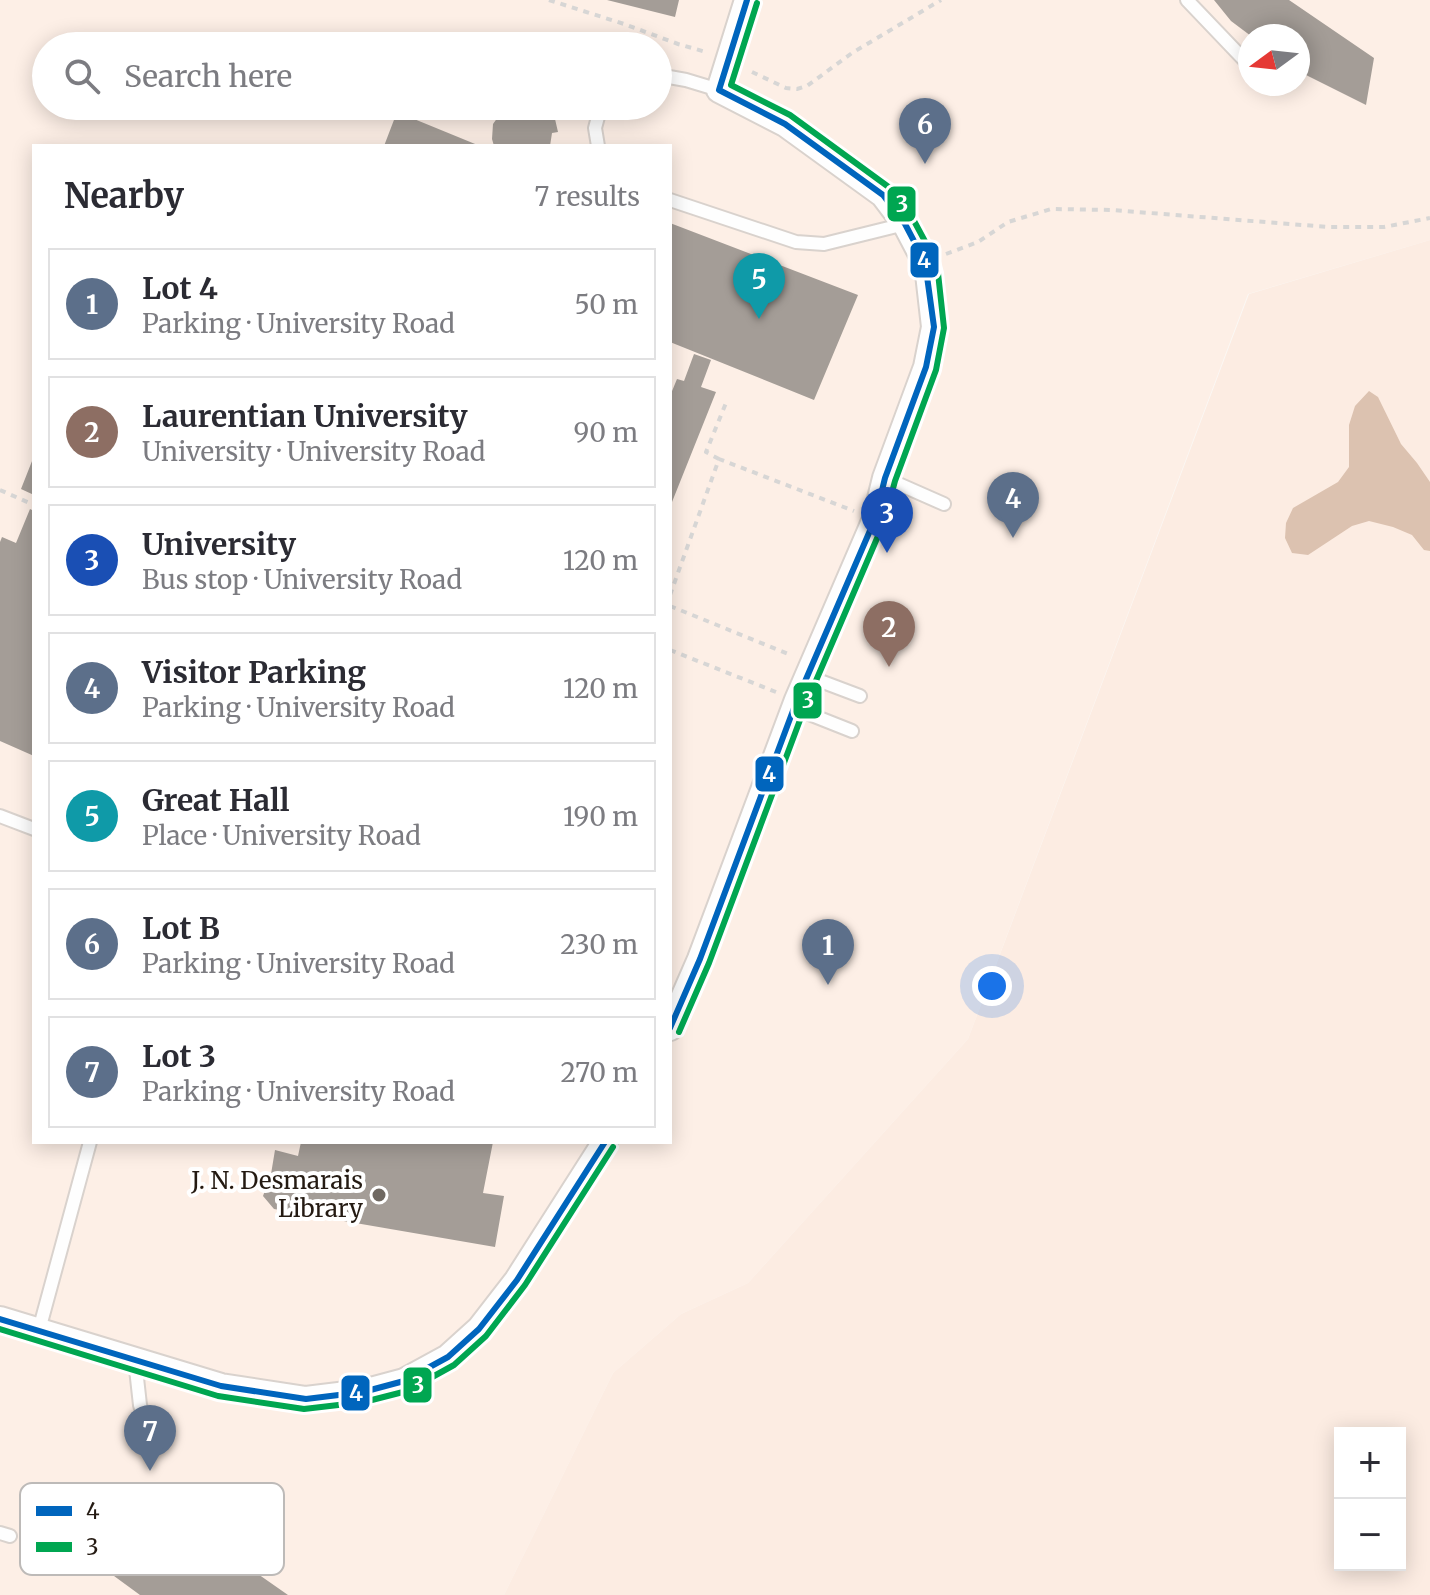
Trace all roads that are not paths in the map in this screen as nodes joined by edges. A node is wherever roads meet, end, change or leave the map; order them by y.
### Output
1 (747, 0) edge
2 (1187, 0) edge
3 (1238, 53) edge
4 (672, 78) edge
5 (719, 90) junction
6 (597, 120) edge
7 (598, 144) edge
8 (672, 201) edge
9 (905, 224) junction
10 (885, 478) junction
11 (944, 504) dead end
12 (810, 670) junction
13 (860, 696) dead end
14 (796, 704) junction
15 (852, 731) dead end
16 (0, 816) edge
17 (32, 828) edge
18 (672, 1023) edge
19 (89, 1144) edge
20 (604, 1144) edge
21 (0, 1319) edge
22 (39, 1330) junction
23 (135, 1360) junction
24 (148, 1432) dead end

1 - 5 street
2 - 3 lane
4 - 5 lane
5 - 9 street
6 - 7 lane
8 - 9 lane
9 - 10 street
10 - 11 lane
10 - 12 street
12 - 13 lane
12 - 14 street
14 - 15 lane
14 - 18 street
16 - 17 lane
19 - 22 lane
20 - 23 street
21 - 22 street
22 - 23 street
23 - 24 lane

